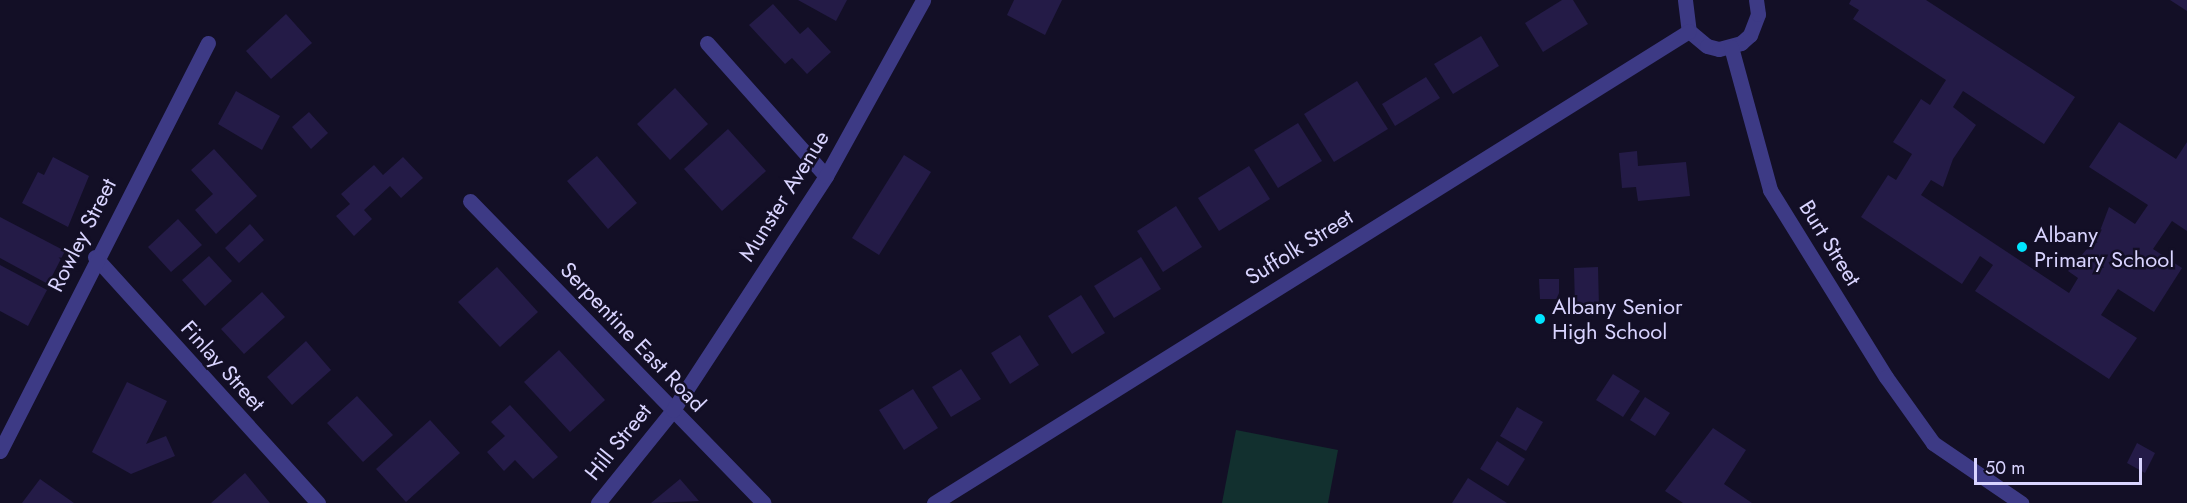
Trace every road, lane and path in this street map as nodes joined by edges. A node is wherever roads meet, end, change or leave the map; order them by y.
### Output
1 (923, 0) edge
2 (1685, 0) edge
3 (1756, 0) edge
4 (1689, 31) junction
5 (208, 43) dead end
6 (707, 43) dead end
7 (1731, 47) junction
8 (826, 176) junction
9 (471, 201) dead end
10 (95, 257) junction
11 (673, 410) junction
12 (0, 451) edge
13 (318, 503) edge
14 (598, 503) edge
15 (764, 503) edge
16 (934, 503) edge
17 (2021, 503) edge

1 - 8 street, Munster Avenue
2 - 4 street
3 - 7 street
4 - 7 street
4 - 16 street, Suffolk Street
5 - 10 street, Rowley Street
6 - 8 street
7 - 17 street, Burt Street
8 - 11 street, Munster Avenue
9 - 11 street, Serpentine East Road
10 - 12 street, Rowley Street
10 - 13 street, Finlay Street
11 - 14 street, Hill Street
11 - 15 street, Serpentine East Road

